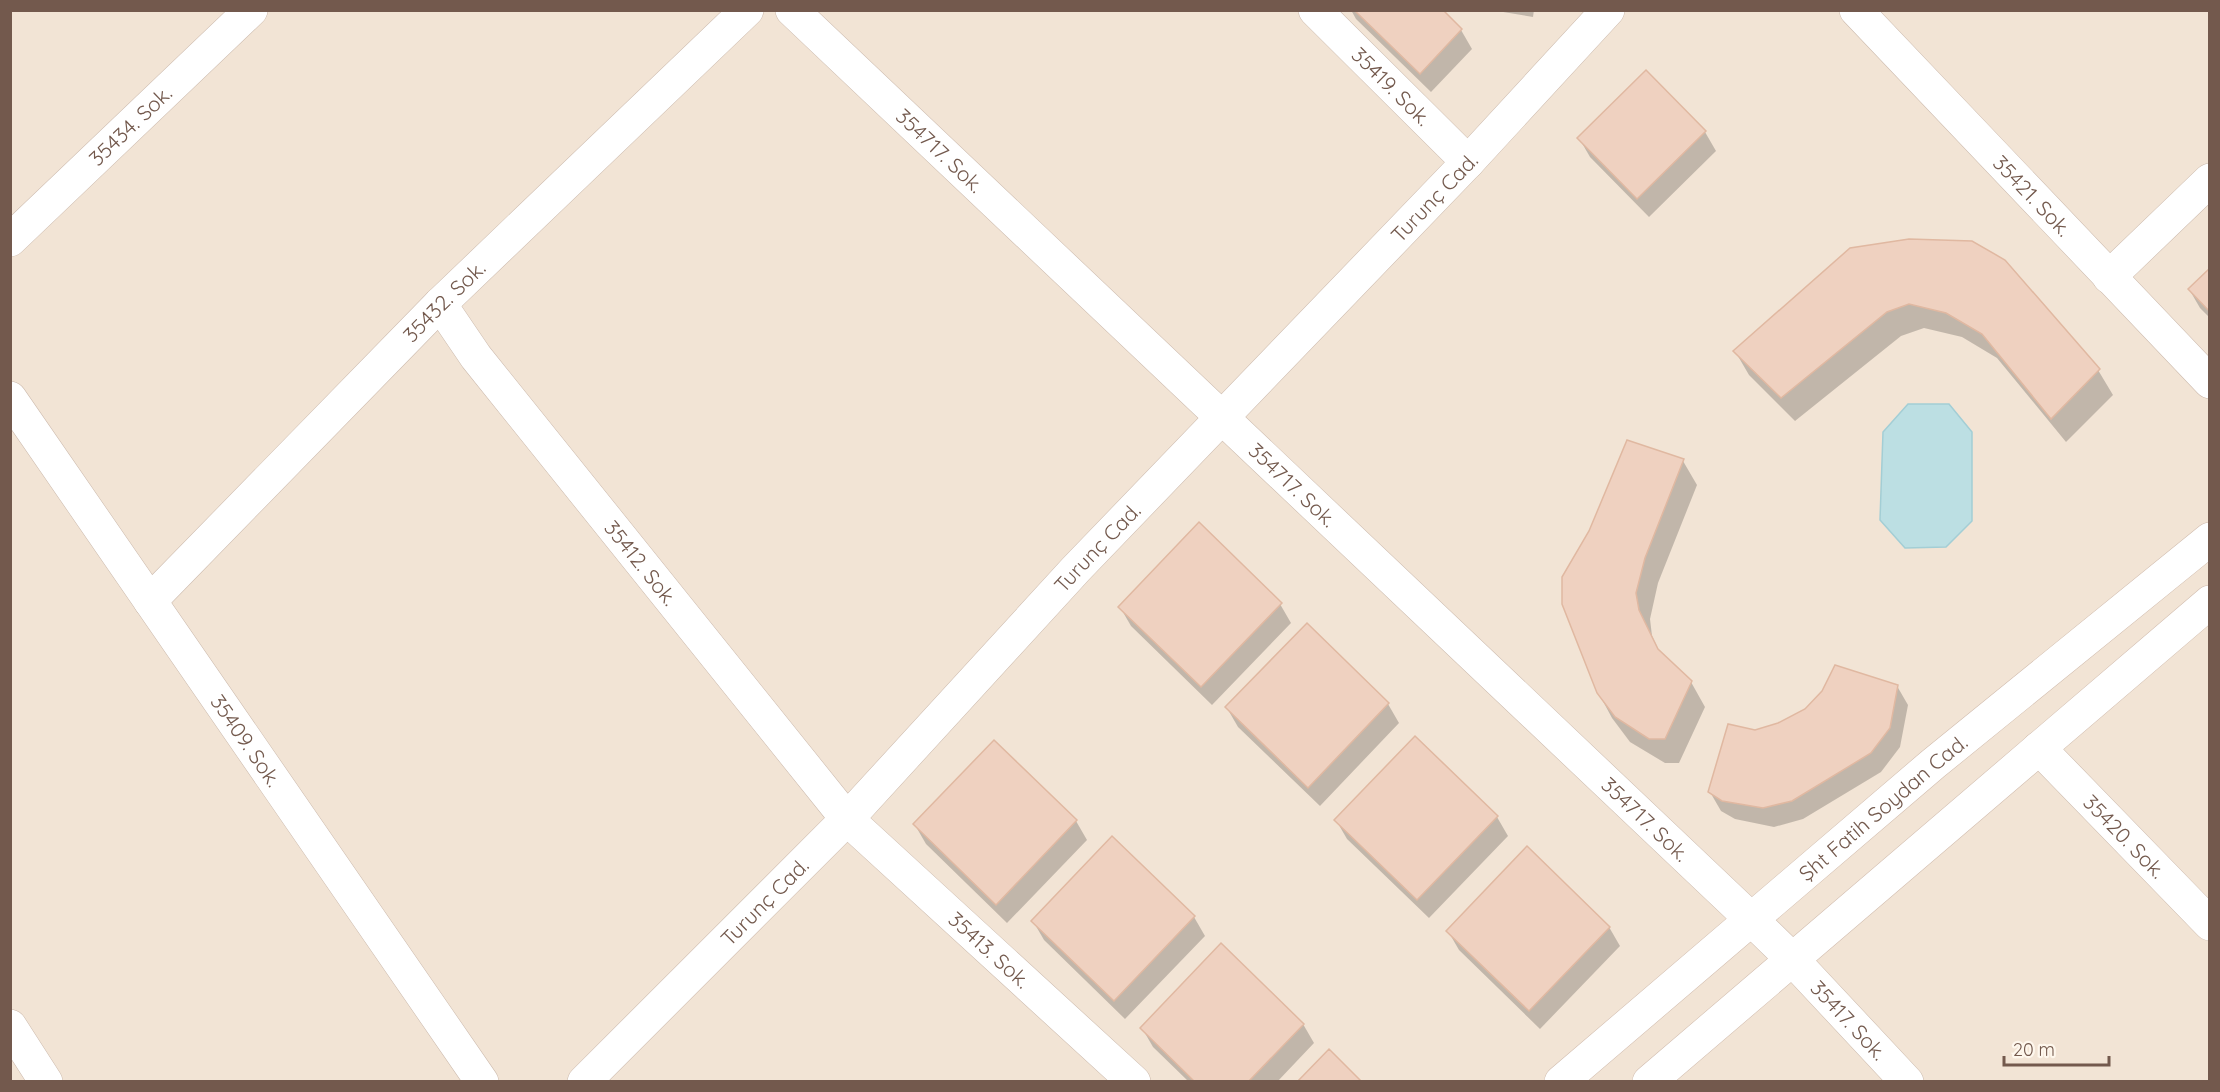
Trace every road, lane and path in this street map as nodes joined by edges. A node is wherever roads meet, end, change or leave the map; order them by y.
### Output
1 (250, 10) edge
2 (747, 10) edge
3 (792, 10) edge
4 (1315, 10) edge
5 (1608, 10) edge
6 (1856, 10) edge
7 (1467, 162) junction
8 (2210, 180) edge
9 (10, 240) edge
10 (2109, 278) junction
11 (440, 304) junction
12 (2210, 382) edge
13 (10, 398) edge
14 (1222, 417) junction
15 (2210, 538) edge
16 (150, 601) junction
17 (2210, 602) edge
18 (2039, 748) junction
19 (847, 819) junction
20 (1751, 920) junction
21 (2210, 924) edge
22 (1792, 959) junction
23 (10, 1026) edge
24 (46, 1082) edge
25 (482, 1082) edge
26 (584, 1082) edge
27 (1134, 1082) edge
28 (1561, 1082) edge
29 (1649, 1082) edge
30 (1906, 1082) edge

1 - 9 street, 35434. Sok.
2 - 11 street, 35432. Sok.
3 - 14 street, 354717. Sok.
4 - 7 street, 35419. Sok.
5 - 7 street, Turunç Cad.
6 - 10 street, 35421. Sok.
7 - 14 street, Turunç Cad.
8 - 10 street
10 - 12 street, 35421. Sok.
11 - 16 street, 35432. Sok.
11 - 19 street, 35412. Sok.
13 - 16 street, 35409. Sok.
14 - 19 street, Turunç Cad.
14 - 20 street, 354717. Sok.
15 - 20 street, Şht Fatih Soydan Cad.
16 - 25 street, 35409. Sok.
17 - 18 street
18 - 21 street, 35420. Sok.
18 - 22 street
19 - 26 street, Turunç Cad.
19 - 27 street, 35413. Sok.
20 - 22 street, 354717. Sok.
20 - 28 street, Şht Fatih Soydan Cad.
22 - 29 street
22 - 30 street, 35417. Sok.
23 - 24 street

